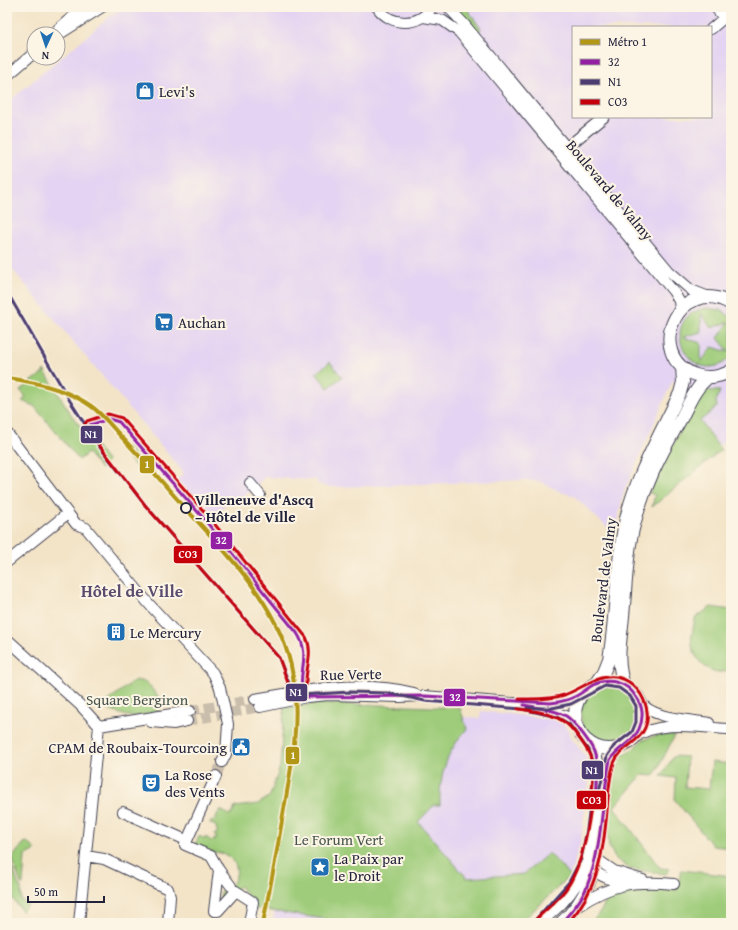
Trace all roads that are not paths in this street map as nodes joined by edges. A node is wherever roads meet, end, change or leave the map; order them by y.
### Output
1 (84, 7) edge
2 (102, 7) edge
3 (377, 7) edge
4 (432, 7) edge
5 (448, 7) edge
6 (715, 7) edge
7 (728, 15) edge
8 (423, 17) junction
9 (63, 26) edge
10 (712, 28) edge
11 (66, 31) edge
12 (26, 60) edge
13 (7, 76) edge
14 (603, 118) edge
15 (566, 148) junction
16 (711, 298) junction
17 (729, 301) edge
18 (680, 310) junction
19 (682, 367) junction
20 (731, 371) edge
21 (709, 378) junction
22 (7, 433) edge
23 (250, 484) dead end
24 (260, 495) dead end
25 (67, 514) junction
26 (7, 562) edge
27 (7, 639) edge
28 (596, 684) junction
29 (625, 686) junction
30 (585, 690) junction
31 (639, 701) junction
32 (257, 703) tunnel mouth
33 (512, 703) junction
34 (188, 716) tunnel mouth
35 (576, 725) junction
36 (99, 726) junction
37 (731, 726) edge
38 (731, 729) edge
39 (629, 741) junction
40 (589, 742) junction
41 (222, 762) tunnel mouth
42 (214, 780) tunnel mouth
43 (123, 812) dead end
44 (186, 840) junction
45 (86, 856) junction
46 (592, 861) junction
47 (219, 870) junction
48 (652, 882) junction
49 (631, 883) junction
50 (674, 884) dead end
51 (233, 888) junction
52 (577, 907) junction
53 (79, 923) edge
54 (168, 923) edge
55 (249, 923) edge
56 (539, 923) edge
57 (561, 923) edge

1 - 9 street
2 - 11 street
3 - 8 street
4 - 8 street
5 - 15 street, Boulevard de Valmy
6 - 7 street
7 - 10 street
8 - 18 street, Boulevard de Valmy
12 - 13 street
14 - 15 street
15 - 16 street, Boulevard de Valmy
16 - 17 main road
16 - 18 main road
18 - 19 main road
19 - 21 main road
19 - 28 main road, Boulevard de Valmy
20 - 21 main road
21 - 29 main road, Boulevard de Valmy
22 - 25 street
23 - 24 street
25 - 26 street
25 - 41 street
27 - 36 street
28 - 29 main road
28 - 30 main road
29 - 31 main road
30 - 33 street, Rue Verte
30 - 35 main road
31 - 37 street
31 - 39 main road
32 - 33 street, Rue Verte
33 - 35 street, Rue Verte
34 - 36 street
35 - 40 main road
36 - 45 street
38 - 39 street
39 - 40 main road
39 - 46 main road
40 - 46 main road
42 - 44 street
43 - 44 street
44 - 47 street
45 - 53 street
45 - 54 street
46 - 48 street
46 - 49 street
46 - 52 main road
46 - 56 main road
47 - 51 street
47 - 51 street
48 - 49 street
48 - 50 street
49 - 52 street
51 - 55 street
52 - 57 main road

